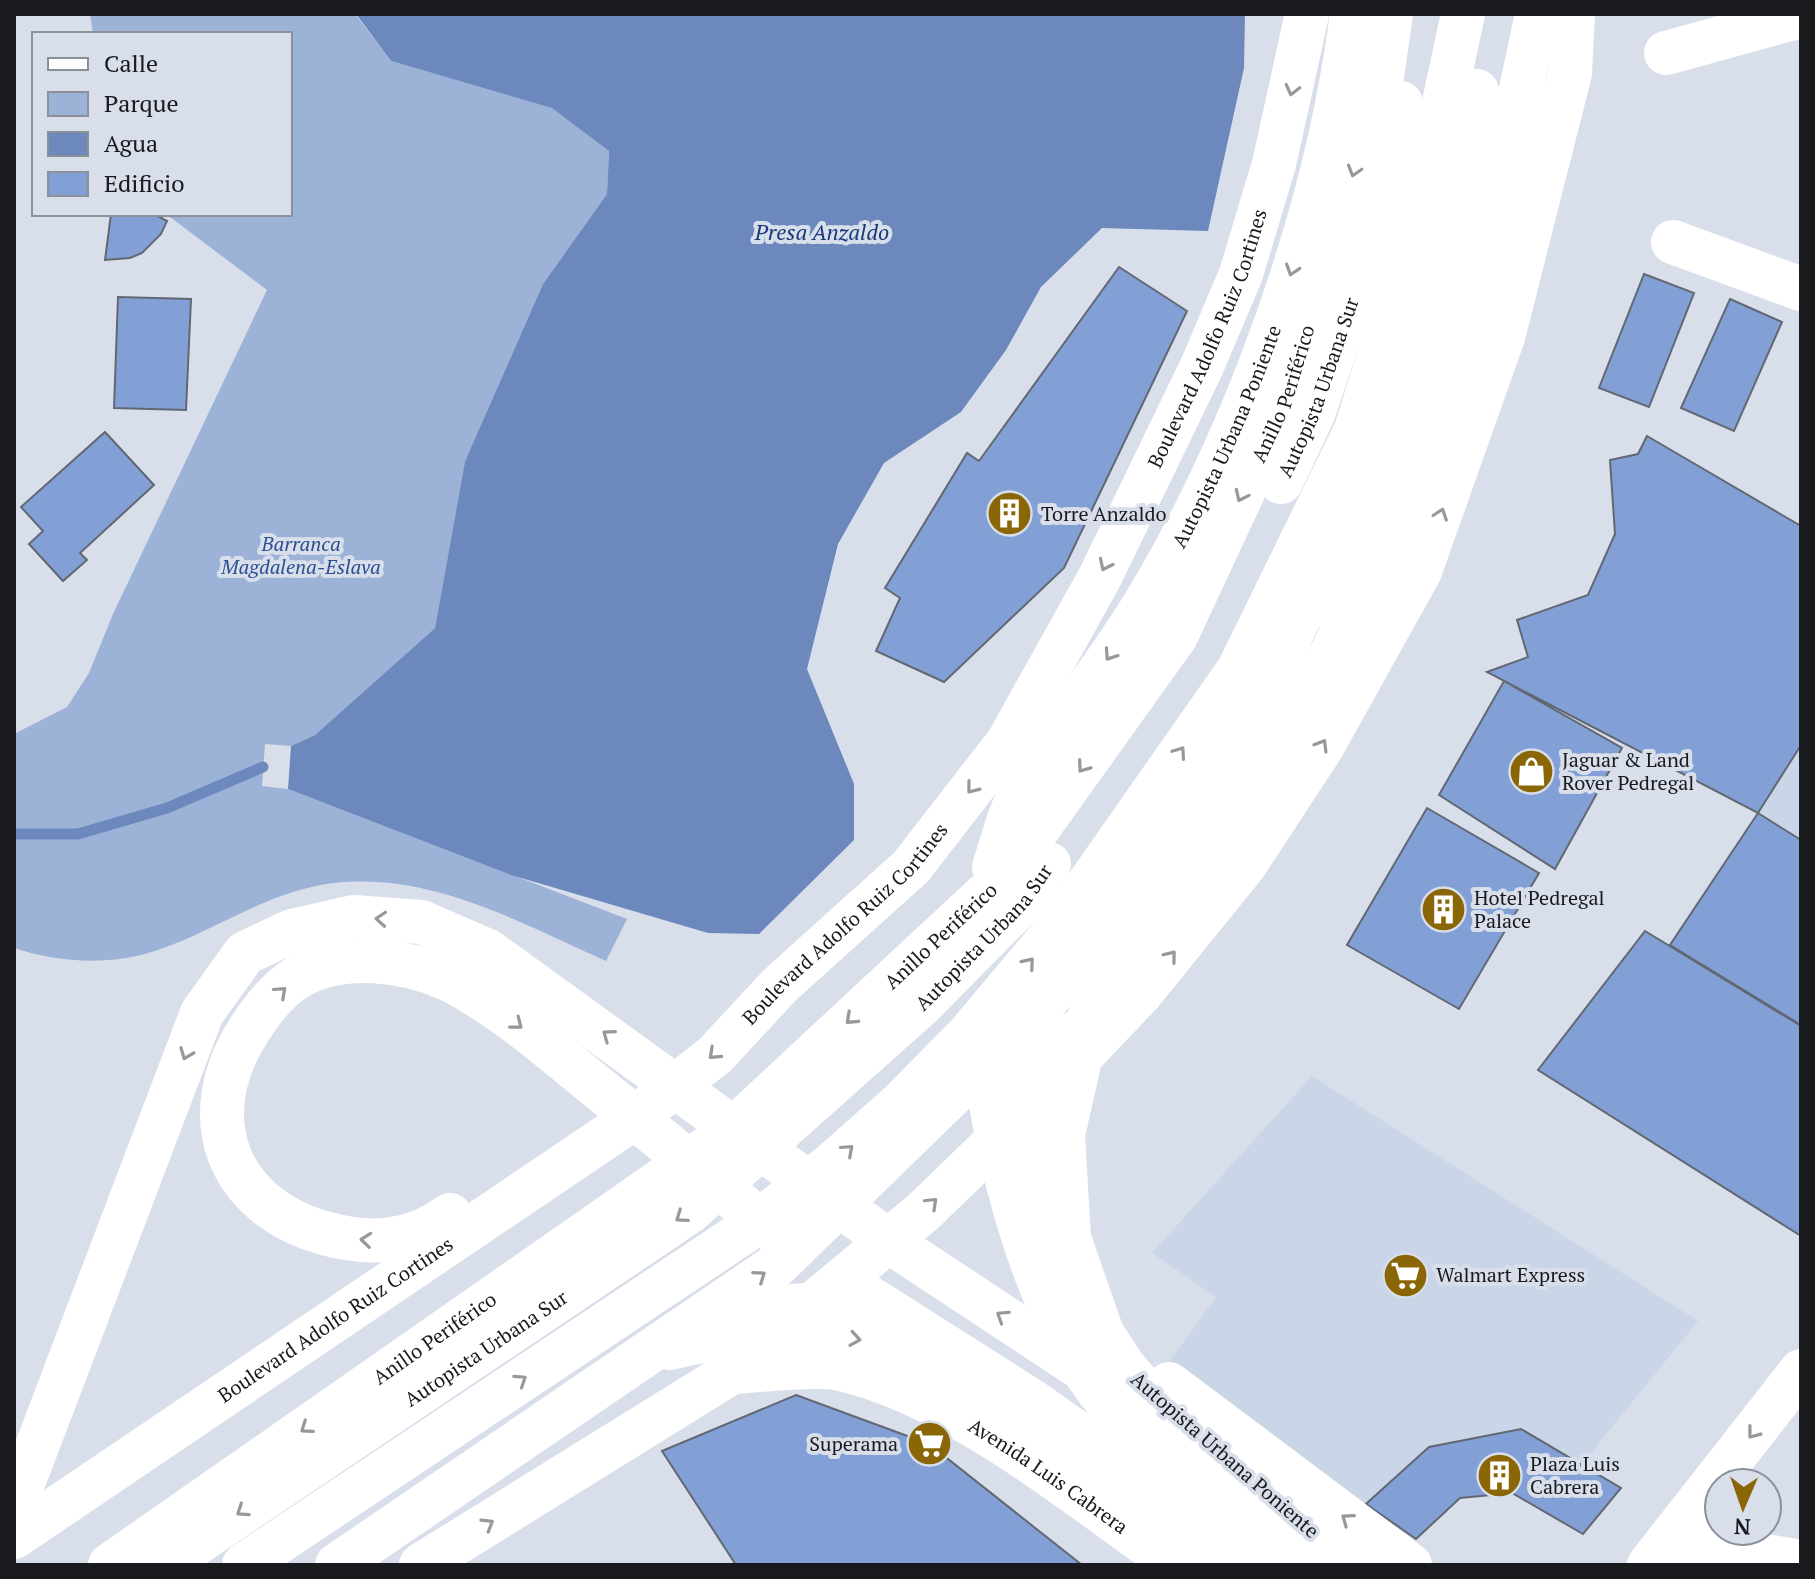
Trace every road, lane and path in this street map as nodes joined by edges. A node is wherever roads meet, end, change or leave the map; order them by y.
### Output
1 (1307, 14) edge
2 (1352, 14) edge
3 (1391, 14) edge
4 (1419, 14) edge
5 (1463, 14) edge
6 (1491, 14) edge
7 (1517, 14) edge
8 (1537, 14) edge
9 (1573, 14) edge
10 (1801, 16) edge
11 (1666, 53) dead end
12 (1673, 242) dead end
13 (1801, 289) edge
14 (1141, 993) junction
15 (1044, 1095) junction
16 (923, 1125) junction
17 (589, 1146) junction
18 (894, 1315) junction
19 (1801, 1371) edge
20 (732, 1372) junction
21 (1114, 1390) junction
22 (409, 1453) junction
23 (14, 1507) edge
24 (14, 1537) edge
25 (1660, 1552) edge
26 (1801, 1562) edge
27 (110, 1565) edge
28 (164, 1565) edge
29 (244, 1565) edge
30 (337, 1565) edge
31 (370, 1565) edge
32 (421, 1565) edge
33 (1176, 1565) edge
34 (1223, 1565) edge
35 (1254, 1565) edge
36 (1301, 1565) edge
37 (1354, 1565) edge
38 (1361, 1565) edge
39 (1410, 1565) edge

1 -> 17 main road, Boulevard Adolfo Ruiz Cortines
2 -> 36 main road, Autopista Urbana Poniente
3 -> 27 main road, Anillo Periférico
4 -> 28 main road, Autopista Urbana Sur
22 -> 5 main road
6 - 16 main road
7 - 21 main road
8 - 37 main road, Autopista Urbana Poniente
14 -> 9 main road
10 - 11 main road
12 - 13 main road
14 - 15 main road
14 - 16 main road
20 -> 15 main road
39 -> 15 main road
30 -> 16 main road
17 -> 18 main road
17 - 24 main road, Boulevard Adolfo Ruiz Cortines
18 - 31 main road
18 - 35 main road
19 -> 25 main road
32 -> 20 main road
20 - 33 main road, Avenida Luis Cabrera
21 -> 23 main road
21 - 38 main road
22 - 29 main road
22 -> 34 main road
25 - 26 main road

